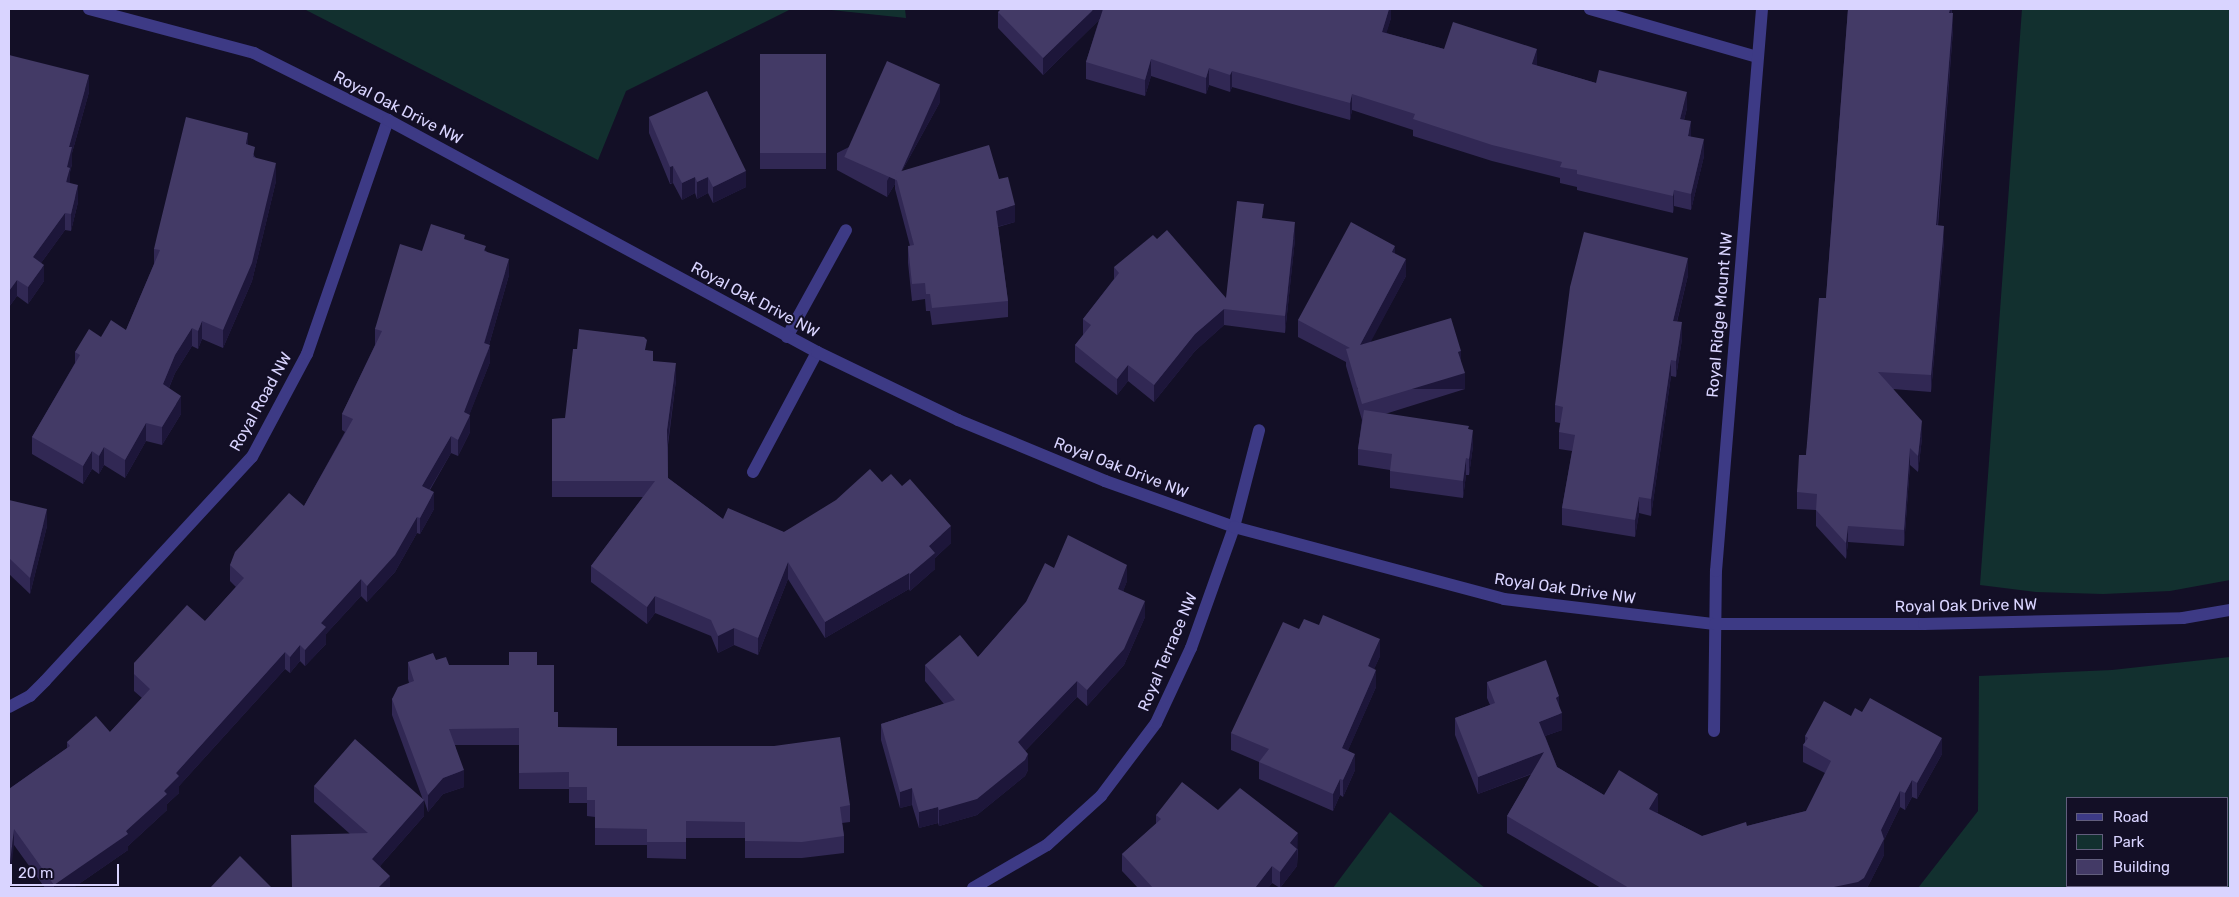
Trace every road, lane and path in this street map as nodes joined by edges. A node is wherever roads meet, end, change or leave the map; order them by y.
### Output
1 (89, 9) edge
2 (1590, 9) edge
3 (1762, 9) edge
4 (1757, 57) junction
5 (388, 120) junction
6 (846, 230) dead end
7 (787, 337) junction
8 (817, 352) junction
9 (1259, 430) dead end
10 (753, 472) dead end
11 (1234, 527) junction
12 (2230, 610) edge
13 (1714, 624) junction
14 (9, 707) edge
15 (1714, 731) dead end
16 (973, 888) edge

1 - 5 street, Royal Oak Drive NW
2 - 4 street
3 - 4 street, Royal Ridge Mount NW
4 - 13 street, Royal Ridge Mount NW
5 - 7 street, Royal Oak Drive NW
5 - 14 street, Royal Road NW
6 - 7 street
7 - 8 street, Royal Oak Drive NW
8 - 10 street
8 - 11 street, Royal Oak Drive NW
9 - 11 street, Royal Terrace NW
11 - 13 street, Royal Oak Drive NW
11 - 16 street, Royal Terrace NW
12 - 13 street, Royal Oak Drive NW
13 - 15 street, Royal Ridge Mount NW

